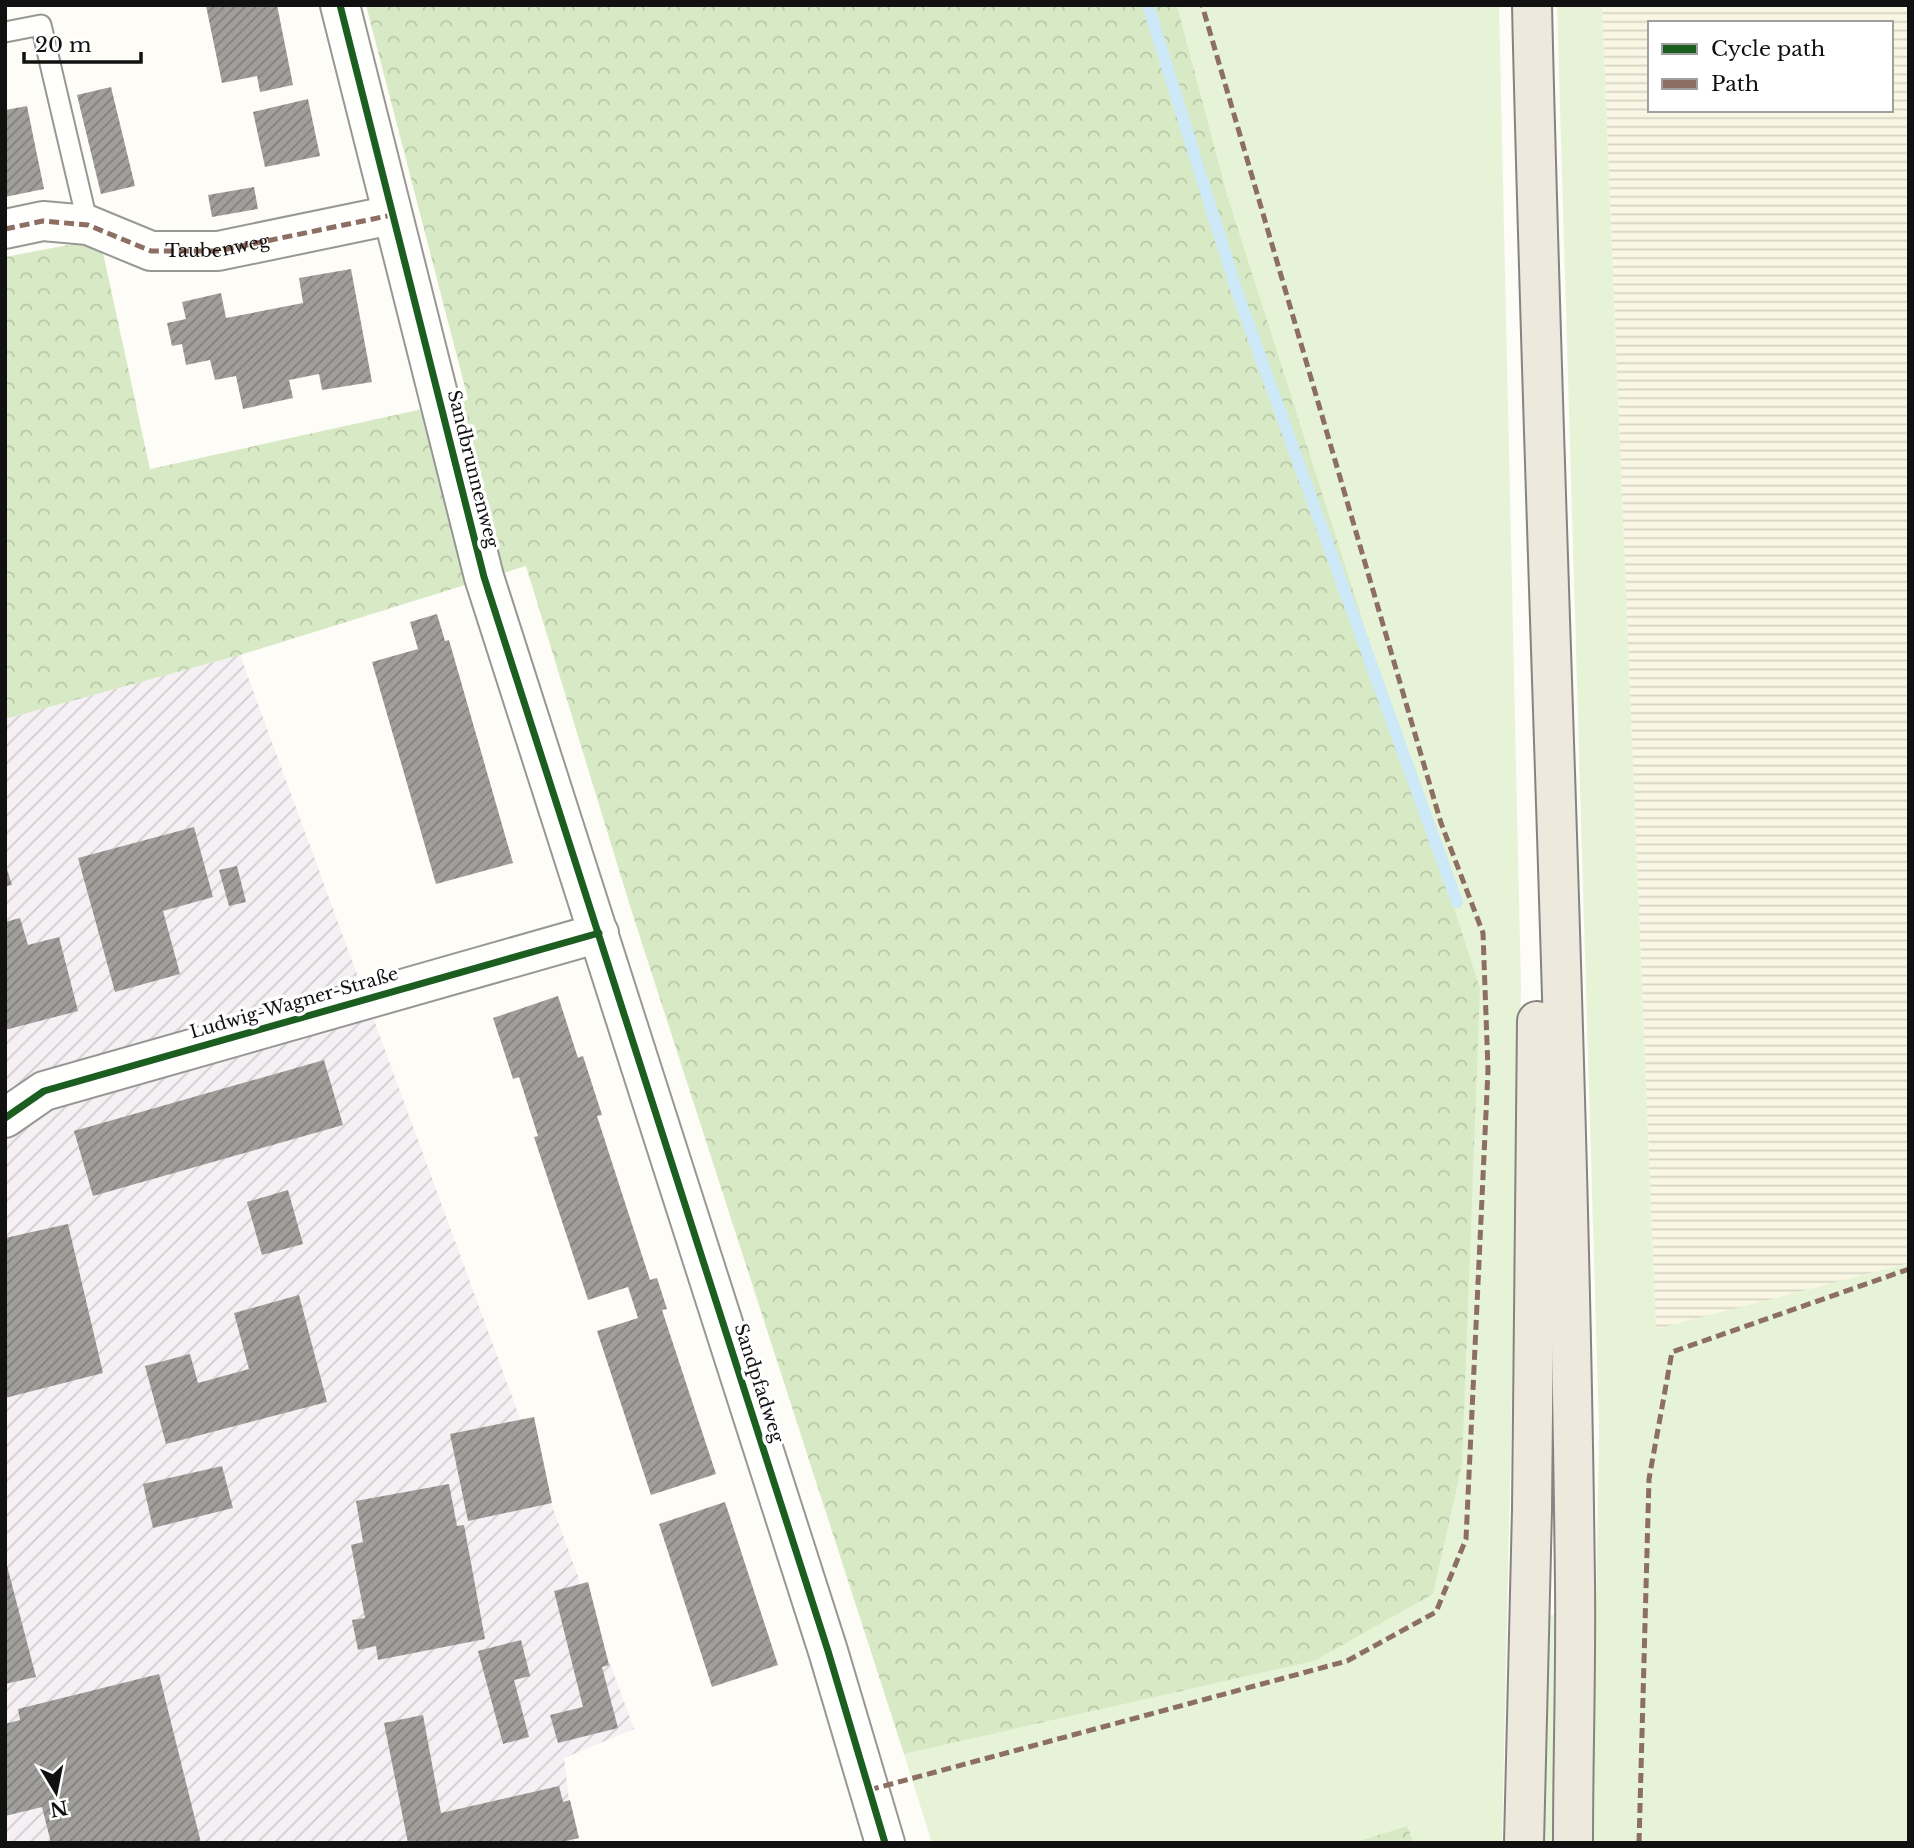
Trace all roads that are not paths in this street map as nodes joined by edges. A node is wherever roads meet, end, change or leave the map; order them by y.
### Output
1 (340, 5) edge
2 (1532, 5) edge
3 (5, 32) edge
4 (392, 215) junction
5 (88, 225) junction
6 (5, 229) edge
7 (1539, 294) junction
8 (599, 933) junction
9 (5, 1118) edge
10 (885, 1843) edge
11 (1524, 1843) edge
12 (1573, 1843) edge

1 - 4 street, Sandbrunnenweg
2 - 7 main road
3 - 5 lane
4 - 5 street, Taubenweg
4 - 8 street, Sandbrunnenweg
5 - 6 street, Taubenweg
7 - 11 main road
7 - 12 main road
8 - 9 street, Ludwig-Wagner-Straße
8 - 10 street, Sandpfadweg

